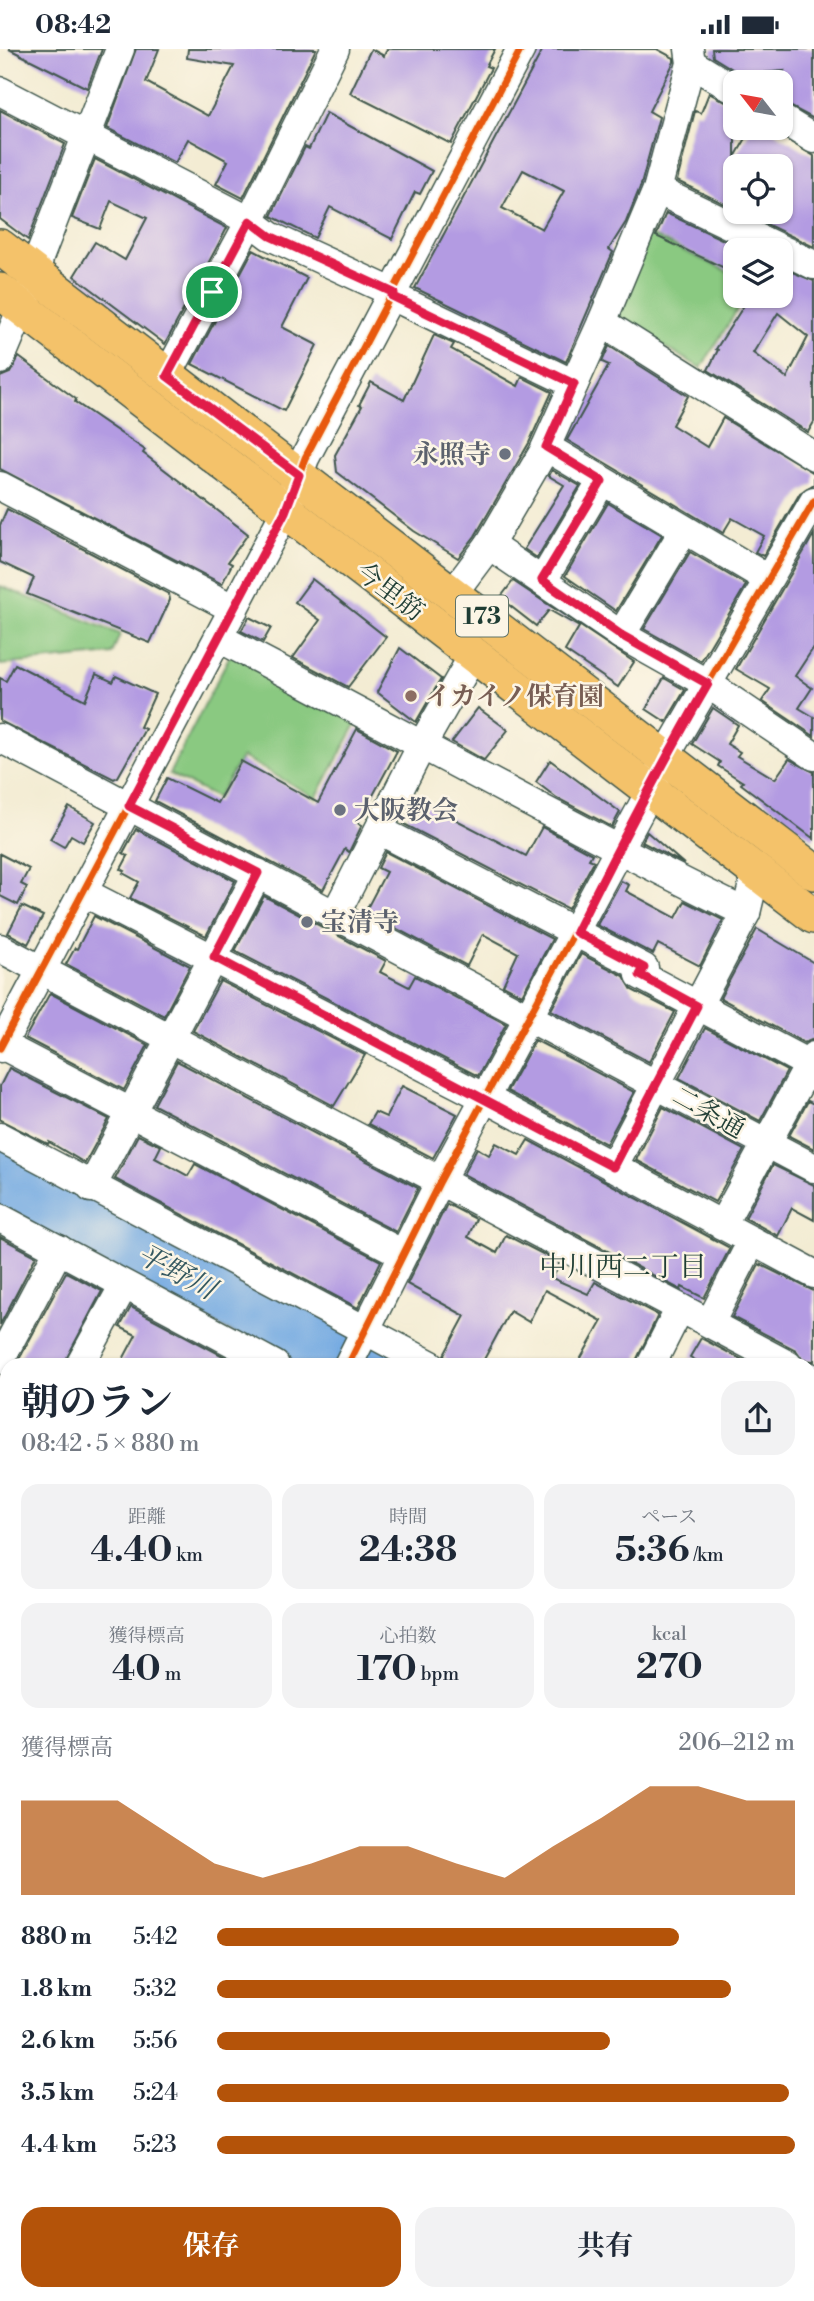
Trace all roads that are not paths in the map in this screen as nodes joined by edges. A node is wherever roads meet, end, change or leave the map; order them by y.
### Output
1 (120, 49) edge
2 (335, 49) edge
3 (521, 49) edge
4 (690, 56) edge
5 (723, 81) edge
6 (0, 91) edge
7 (793, 126) edge
8 (88, 137) junction
9 (814, 139) edge
10 (657, 190) junction
11 (250, 221) junction
12 (0, 247) edge
13 (814, 265) edge
14 (37, 266) junction
15 (393, 294) junction
16 (11, 299) edge
17 (602, 323) junction
18 (0, 360) edge
19 (167, 376) junction
20 (574, 384) junction
21 (546, 447) junction
22 (814, 456) edge
23 (299, 475) junction
24 (602, 481) junction
25 (0, 486) edge
26 (814, 501) edge
27 (285, 512) junction
28 (684, 530) junction
29 (489, 545) junction
30 (768, 579) junction
31 (542, 580) junction
32 (453, 593) junction
33 (234, 609) junction
34 (621, 635) junction
35 (219, 638) junction
36 (474, 654) junction
37 (708, 684) junction
38 (0, 738) edge
39 (423, 743) junction
40 (814, 756) edge
41 (665, 757) junction
42 (651, 790) junction
43 (129, 806) junction
44 (379, 830) junction
45 (618, 850) junction
46 (756, 871) junction
47 (814, 872) edge
48 (258, 873) junction
49 (83, 892) junction
50 (746, 913) junction
51 (335, 915) junction
52 (814, 916) edge
53 (576, 932) junction
54 (0, 948) edge
55 (214, 957) junction
56 (42, 970) junction
57 (697, 1006) junction
58 (529, 1017) junction
59 (171, 1038) junction
60 (1, 1045) edge
61 (812, 1063) edge
62 (657, 1083) junction
63 (485, 1098) junction
64 (132, 1112) junction
65 (0, 1137) edge
66 (765, 1143) junction
67 (613, 1167) junction
68 (814, 1168) edge
69 (440, 1181) junction
70 (91, 1188) junction
71 (0, 1218) edge
72 (722, 1225) junction
73 (752, 1241) junction
74 (59, 1249) junction
75 (403, 1254) junction
76 (814, 1274) edge
77 (124, 1285) junction
78 (680, 1308) junction
79 (710, 1323) junction
80 (365, 1333) junction
81 (1, 1358) edge
82 (84, 1358) edge
83 (262, 1358) edge
84 (352, 1358) edge
85 (417, 1358) edge
86 (655, 1358) edge
87 (775, 1358) edge

1 - 8 street
2 - 11 street
3 - 15 street
4 - 5 street
4 - 10 street
6 - 8 street
7 - 9 street
8 - 11 street
8 - 14 street
10 - 13 street
10 - 17 street
11 - 15 street
11 - 19 street
12 - 14 main road, 今里筋 / 173
14 - 16 street
14 - 19 main road, 今里筋 / 173
15 - 20 street
15 - 23 street
16 - 18 street
16 - 27 main road, 今里筋 / 173
17 - 20 street
17 - 22 street
19 - 23 main road, 今里筋 / 173
20 - 21 street
21 - 24 street
21 - 29 street
23 - 27 street
23 - 32 main road, 今里筋 / 173
24 - 28 street
24 - 31 street
25 - 33 street
26 - 30 street
27 - 33 street
27 - 36 main road, 今里筋 / 173
28 - 30 street
28 - 34 street
29 - 31 street
29 - 32 street
30 - 37 street
31 - 34 street
32 - 41 main road, 今里筋 / 173
33 - 35 street
34 - 37 street
35 - 39 street
35 - 43 street
36 - 39 street
36 - 42 main road, 今里筋 / 173
37 - 40 street
37 - 41 street
38 - 43 street, 二条通
39 - 44 street
39 - 45 street
41 - 42 street
41 - 47 main road, 今里筋 / 173
42 - 45 street
42 - 46 main road, 今里筋 / 173
43 - 48 street, 二条通
43 - 49 street
44 - 51 street
44 - 53 street
45 - 50 street
45 - 53 street
46 - 50 street
46 - 52 main road, 今里筋 / 173
48 - 51 street, 二条通
48 - 55 street
49 - 55 street
49 - 56 street
50 - 57 street
51 - 58 street, 二条通
53 - 57 street
53 - 58 street
54 - 56 street
55 - 59 street
55 - 63 street
56 - 59 street
56 - 60 street
57 - 61 street
57 - 62 street
58 - 62 street, 二条通
58 - 63 street
59 - 64 street
59 - 69 street
60 - 64 street
61 - 66 street
62 - 66 street, 二条通
62 - 67 street
63 - 67 street
63 - 69 street
64 - 70 street
64 - 75 street
65 - 70 street
66 - 68 street, 二条通
66 - 72 street
67 - 72 street
69 - 75 street
69 - 78 street
70 - 80 street
71 - 74 street
72 - 73 street
73 - 76 street
73 - 79 street
74 - 77 street
74 - 81 street
75 - 80 street
77 - 82 street
77 - 83 street
78 - 79 street
78 - 86 street
79 - 87 street
80 - 84 street
80 - 85 street

